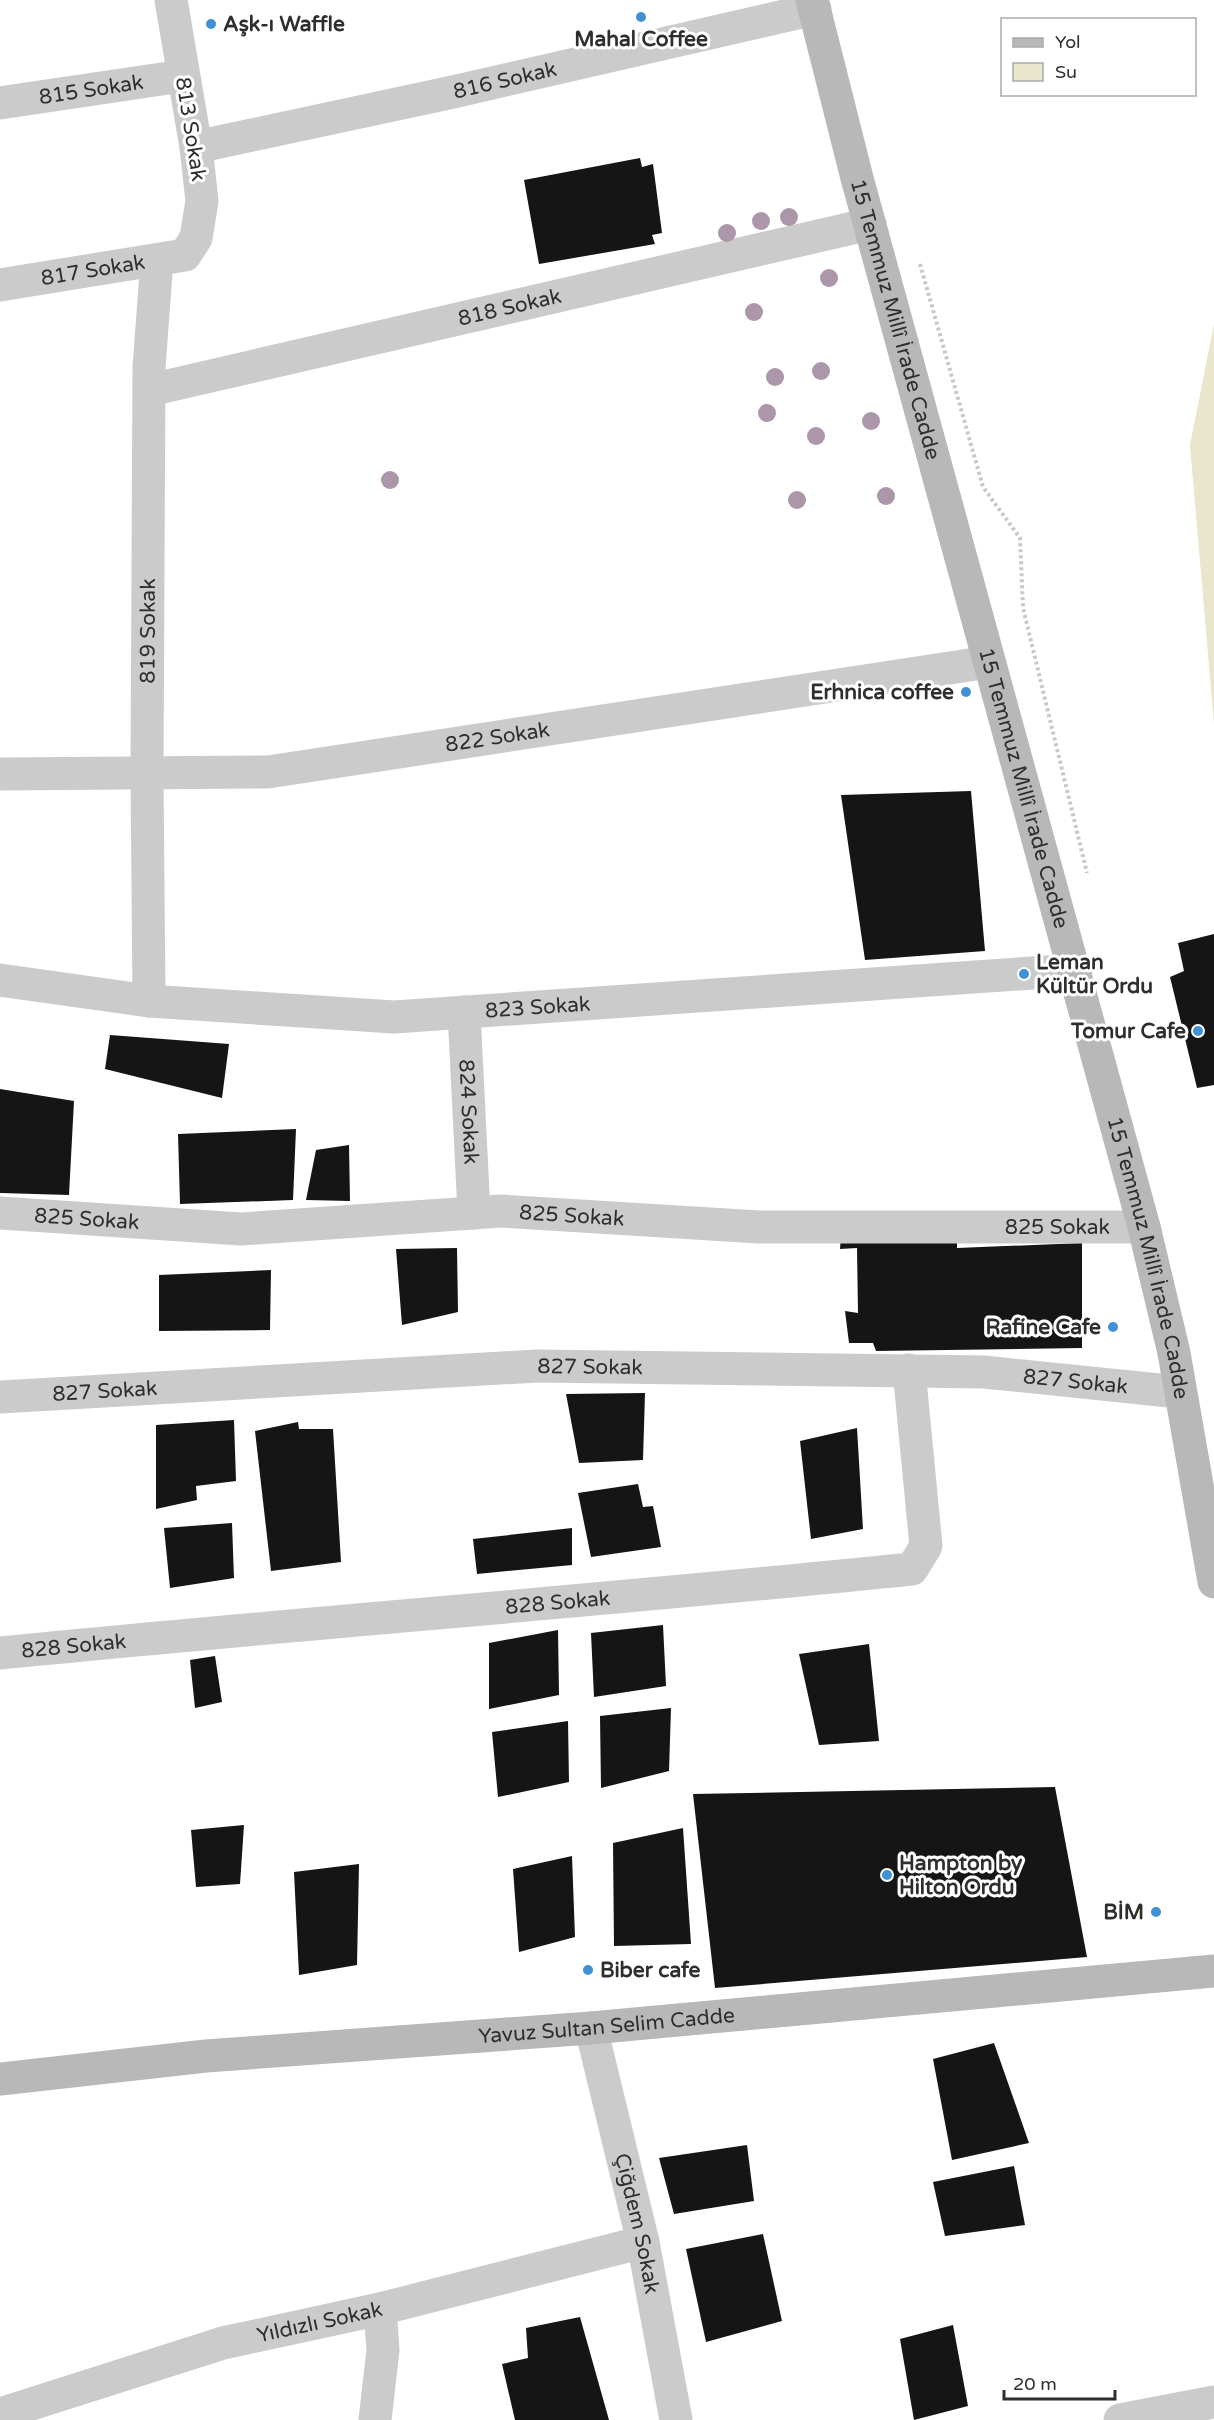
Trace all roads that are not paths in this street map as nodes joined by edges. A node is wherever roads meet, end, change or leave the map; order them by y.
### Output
1 (171, 0) edge
2 (813, 4) edge
3 (182, 76) junction
4 (0, 103) edge
5 (196, 147) junction
6 (870, 225) junction
7 (171, 258) junction
8 (0, 285) edge
9 (150, 390) junction
10 (990, 662) junction
11 (147, 773) junction
12 (0, 774) edge
13 (1076, 970) junction
14 (0, 980) edge
15 (149, 1001) junction
16 (464, 1012) junction
17 (0, 1213) edge
18 (474, 1213) junction
19 (1144, 1227) junction
20 (909, 1370) junction
21 (1179, 1392) junction
22 (0, 1396) edge
23 (1214, 1582) edge
24 (0, 1653) edge
25 (1214, 1971) edge
26 (591, 2028) junction
27 (0, 2079) edge
28 (643, 2242) junction
29 (380, 2309) junction
30 (1214, 2402) edge
31 (0, 2414) edge
32 (375, 2420) edge
33 (676, 2420) edge
34 (1120, 2420) edge

1 - 3 street, 813 Sokak
2 - 5 street, 816 Sokak
2 - 6 main road, 15 Temmuz Millî İrade Cadde
3 - 4 street, 815 Sokak
3 - 5 street, 813 Sokak
5 - 7 street, 813 Sokak
6 - 9 street, 818 Sokak
6 - 10 main road, 15 Temmuz Millî İrade Cadde
7 - 8 street, 817 Sokak
7 - 9 street, 819 Sokak
9 - 11 street, 819 Sokak
10 - 11 street, 822 Sokak
10 - 13 main road, 15 Temmuz Millî İrade Cadde
11 - 12 street, 822 Sokak
11 - 15 street, 819 Sokak
13 - 16 street, 823 Sokak
13 - 19 main road, 15 Temmuz Millî İrade Cadde
14 - 15 street, 823 Sokak
15 - 16 street, 823 Sokak
16 - 18 street, 824 Sokak
17 - 18 street, 825 Sokak
18 - 19 street, 825 Sokak
19 - 21 main road, 15 Temmuz Millî İrade Cadde
20 - 21 street, 827 Sokak
20 - 22 street, 827 Sokak
20 - 24 street, 828 Sokak
21 - 23 main road, 15 Temmuz Millî İrade Cadde
25 - 26 main road, Yavuz Sultan Selim Cadde
26 - 27 main road, Yavuz Sultan Selim Cadde
26 - 28 street, Çiğdem Sokak
28 - 29 street, Yıldızlı Sokak
28 - 33 street, Çiğdem Sokak
29 - 31 street, Yıldızlı Sokak
29 - 32 street
30 - 34 street

